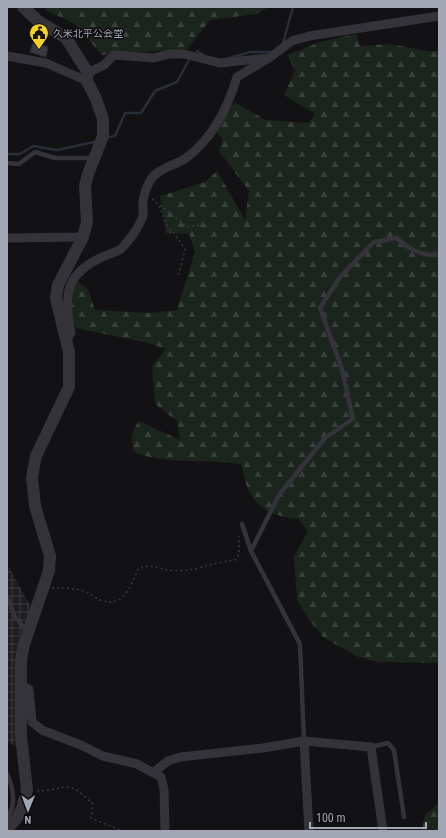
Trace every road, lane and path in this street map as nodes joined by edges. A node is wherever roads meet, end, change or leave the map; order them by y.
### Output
1 (23, 7) edge
2 (439, 16) edge
3 (7, 56) edge
4 (269, 58) junction
5 (88, 77) junction
6 (95, 158) junction
7 (7, 163) edge
8 (151, 198) dead end
9 (159, 204) junction
10 (205, 220) dead end
11 (83, 237) junction
12 (7, 238) edge
13 (439, 255) edge
14 (178, 277) dead end
15 (66, 340) junction
16 (242, 524) joint
17 (251, 551) junction
18 (43, 588) junction
19 (7, 597) edge
20 (27, 631) junction
21 (21, 686) junction
22 (304, 741) junction
23 (371, 747) junction
24 (154, 772) junction
25 (7, 774) edge
26 (27, 790) junction
27 (404, 817) dead end
28 (8, 824) edge
29 (122, 831) edge
30 (165, 831) edge
31 (309, 831) edge
32 (383, 831) edge

1 - 5 street
2 - 4 street
3 - 5 street
4 - 5 street
4 - 15 street
5 - 6 street
6 - 7 lane
6 - 11 street
8 - 9 path
9 - 10 path
9 - 14 path
11 - 12 street
11 - 15 street
13 - 17 lane
15 - 18 street
16 - 17 lane
16 - 18 path
17 - 22 lane
18 - 20 street
19 - 20 lane
20 - 21 street
21 - 24 street
21 - 26 street
22 - 23 street
22 - 24 street
22 - 31 street
23 - 27 lane
23 - 32 street
24 - 30 street
25 - 28 lane
26 - 28 street
26 - 29 path

